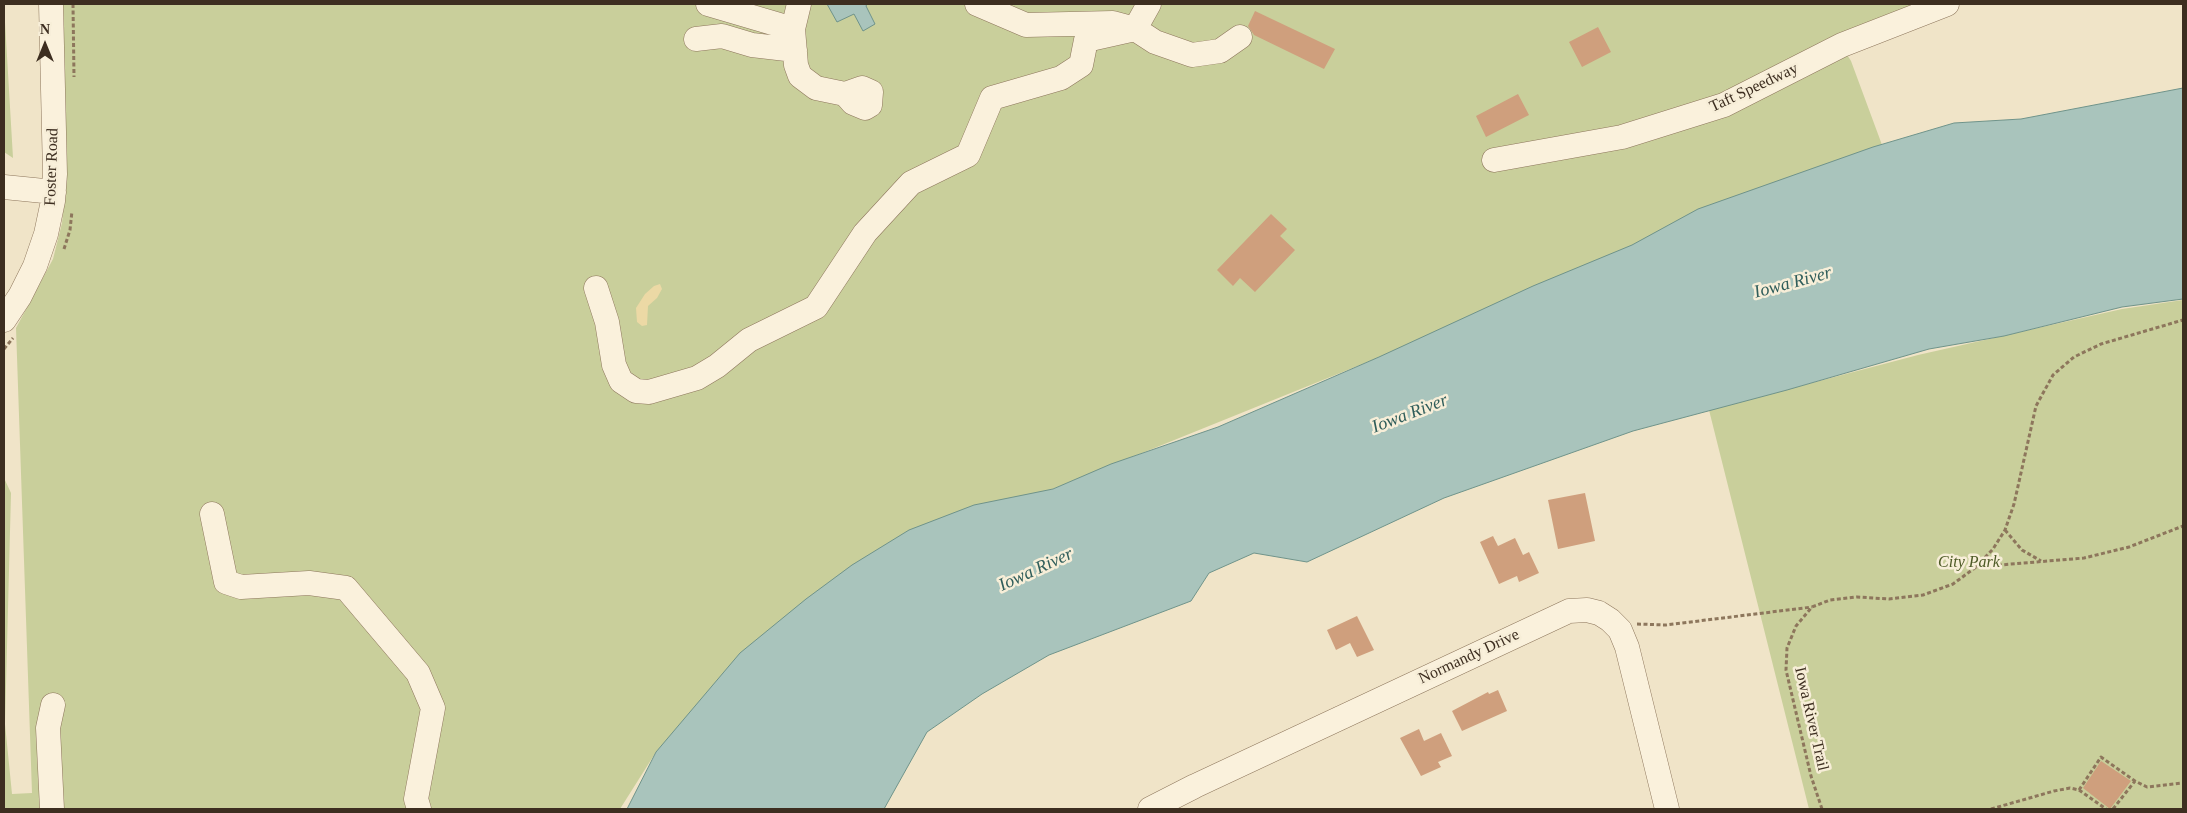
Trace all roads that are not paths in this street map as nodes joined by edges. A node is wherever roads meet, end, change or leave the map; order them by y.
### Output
1 (50, 4) edge
2 (708, 4) edge
3 (799, 4) edge
4 (977, 4) edge
5 (1149, 4) edge
6 (1947, 4) edge
7 (1135, 29) junction
8 (1240, 37) dead end
9 (696, 39) dead end
10 (794, 39) junction
11 (846, 94) dead end
12 (1494, 160) dead end
13 (4, 187) edge
14 (54, 192) junction
15 (596, 288) dead end
16 (4, 320) edge
17 (212, 514) dead end
18 (53, 705) dead end
19 (52, 809) edge
20 (419, 809) edge
21 (1150, 809) edge
22 (1666, 809) edge

1 - 14 street, Foster Road
2 - 10 street
3 - 10 street
4 - 7 street
5 - 7 street
6 - 12 street, Taft Speedway
7 - 8 street
7 - 15 street
9 - 10 street
10 - 11 street
13 - 14 street
14 - 16 street, Foster Road
17 - 20 street
18 - 19 street
21 - 22 street, Normandy Drive

